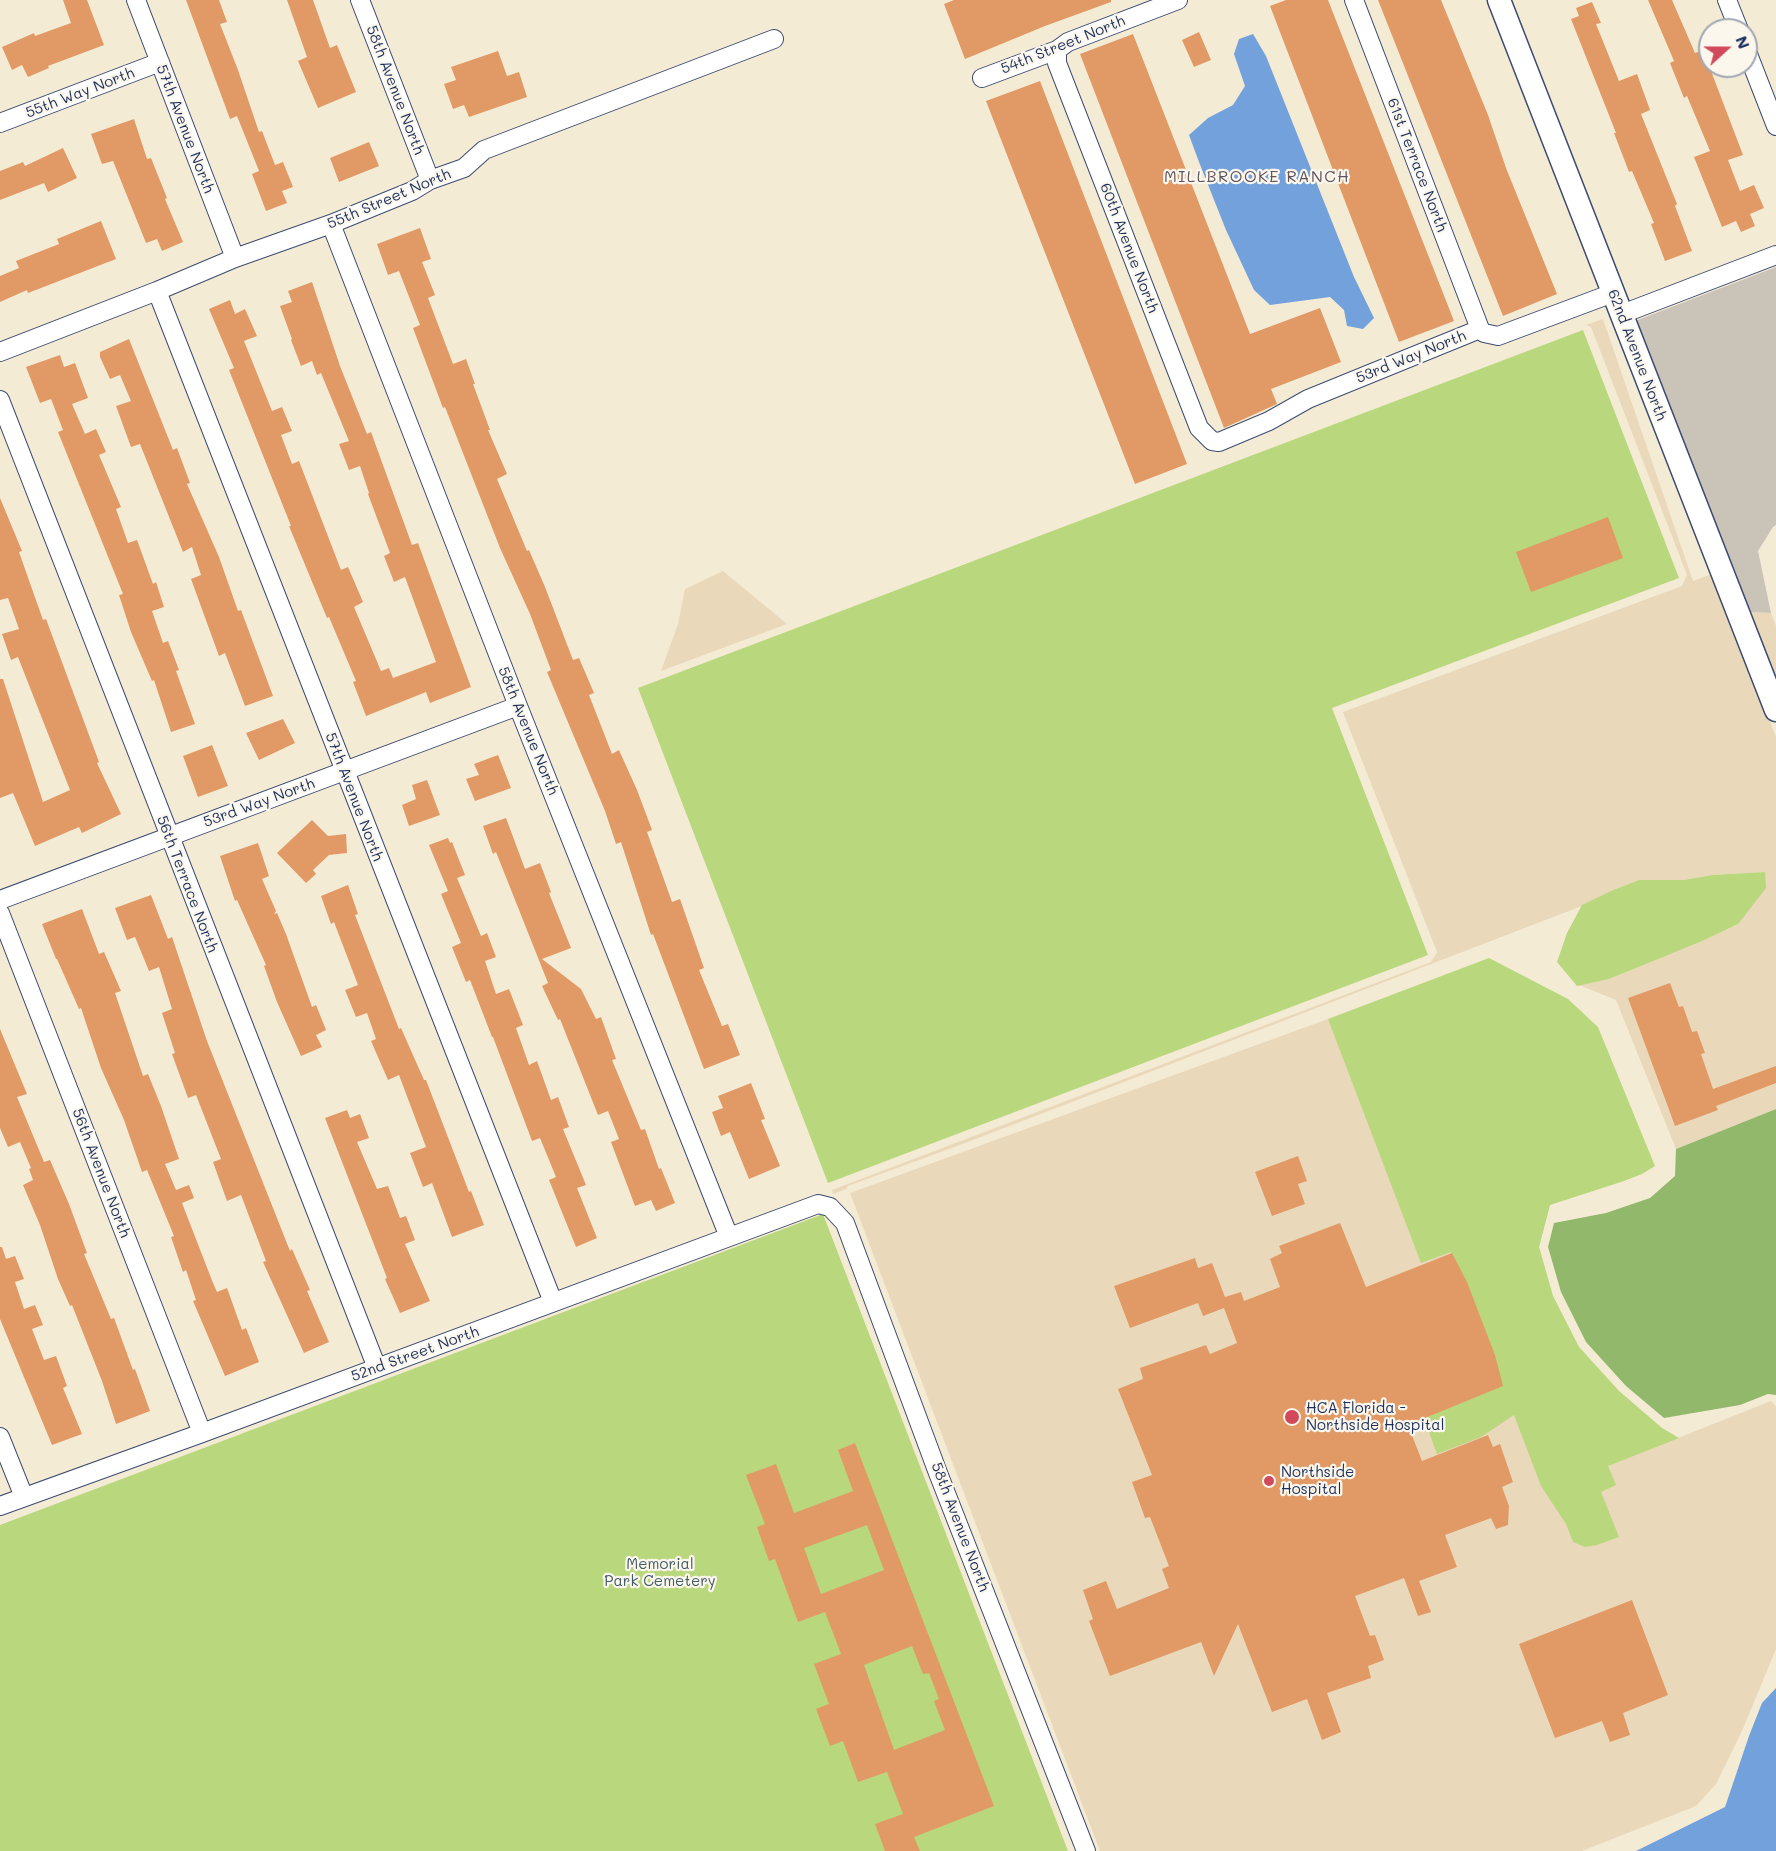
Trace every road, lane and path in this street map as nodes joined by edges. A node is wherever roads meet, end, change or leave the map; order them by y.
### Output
1 (136, 0) edge
2 (360, 0) edge
3 (1178, 0) edge
4 (1354, 0) edge
5 (1499, 0) edge
6 (1727, 0) edge
7 (1734, 18) edge
8 (774, 39) dead end
9 (1057, 50) junction
10 (160, 62) junction
11 (982, 78) dead end
12 (1757, 78) edge
13 (0, 123) edge
14 (1776, 126) edge
15 (430, 180) junction
16 (331, 224) junction
17 (1776, 255) edge
18 (235, 258) junction
19 (156, 291) junction
20 (1613, 293) junction
21 (1622, 314) junction
22 (1480, 329) junction
23 (0, 352) edge
24 (0, 400) edge
25 (1212, 441) joint
26 (518, 706) junction
27 (1776, 710) edge
28 (344, 771) junction
29 (168, 836) junction
30 (0, 900) edge
31 (0, 913) edge
32 (830, 1207) joint
33 (729, 1237) junction
34 (553, 1302) junction
35 (377, 1368) junction
36 (202, 1433) junction
37 (0, 1437) edge
38 (24, 1497) junction
39 (0, 1506) edge
40 (1086, 1851) edge

1 - 10 street, 57th Avenue North
2 - 15 street, 58th Avenue North
3 - 9 street, 54th Street North
4 - 22 street, 61st Terrace North
5 - 20 street, 62nd Avenue North
6 - 7 street
8 - 15 street, 55th Street North
9 - 11 street, 54th Street North
9 - 25 street, 60th Avenue North
10 - 13 street, 55th Way North
10 - 18 street, 57th Avenue North
12 - 14 street
15 - 16 street, 55th Street North
16 - 18 street, 55th Street North
16 - 26 street, 58th Avenue North
17 - 21 street
18 - 19 street, 55th Street North
19 - 23 street, 55th Street North
19 - 28 street, 57th Avenue North
20 - 21 street, 62nd Avenue North
20 - 22 street, 53rd Way North
21 - 27 street, 62nd Avenue North
22 - 25 street, 53rd Way North
24 - 29 street, 56th Terrace North
26 - 28 street, 53rd Way North
26 - 33 street, 58th Avenue North
28 - 29 street, 53rd Way North
28 - 34 street, 57th Avenue North
29 - 30 street, 53rd Way North
29 - 35 street, 56th Terrace North
31 - 36 street, 56th Avenue North
32 - 33 street, 52nd Street North
32 - 40 street, 58th Avenue North
33 - 34 street, 52nd Street North
34 - 35 street, 52nd Street North
35 - 36 street, 52nd Street North
36 - 38 street, 52nd Street North
37 - 38 street
38 - 39 street, 52nd Street North

